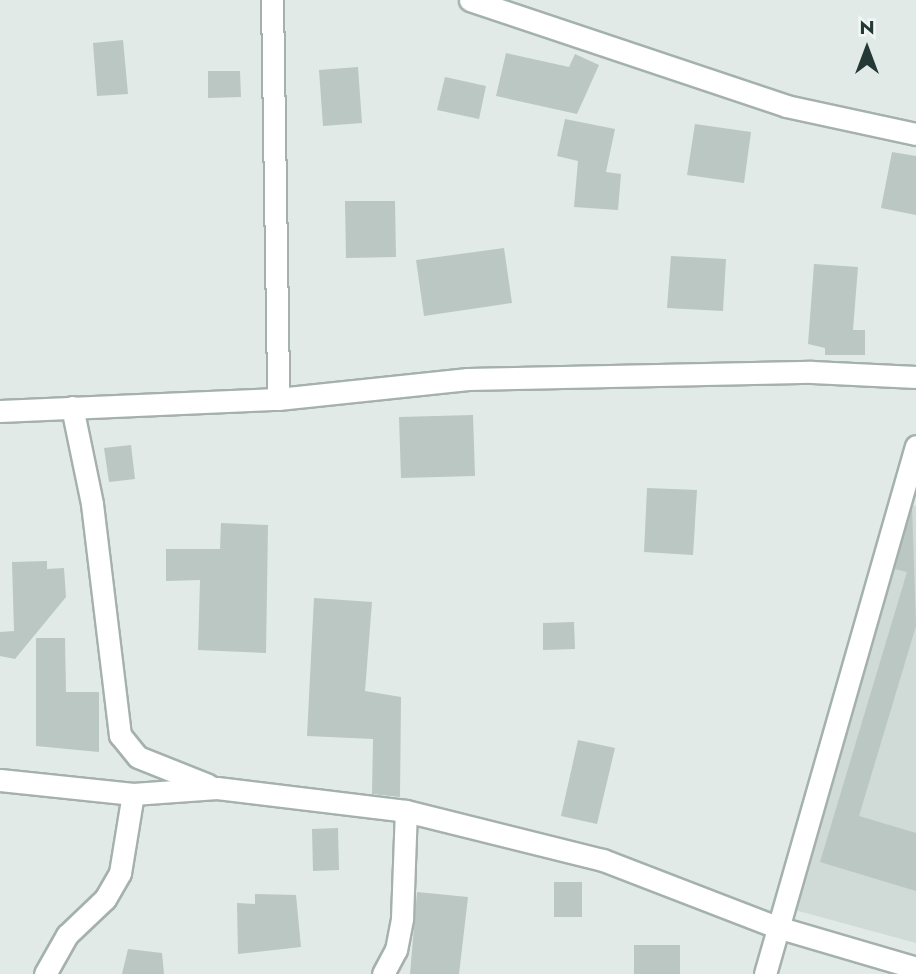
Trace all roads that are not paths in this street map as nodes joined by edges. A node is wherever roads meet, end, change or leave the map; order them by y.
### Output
1 (272, 0) edge
2 (470, 0) edge
3 (916, 134) edge
4 (916, 377) edge
5 (278, 399) junction
6 (72, 407) junction
7 (0, 411) edge
8 (916, 446) edge
9 (0, 780) edge
10 (217, 788) junction
11 (132, 794) junction
12 (406, 811) junction
13 (776, 928) junction
14 (916, 968) edge
15 (45, 974) edge
16 (383, 974) edge
17 (765, 974) edge

1 - 5 street
2 - 3 street
4 - 5 street
5 - 6 street
6 - 7 street
6 - 10 street
8 - 13 street
9 - 11 street
10 - 11 street
10 - 12 street
11 - 15 street
12 - 13 street
12 - 16 street
13 - 14 street
13 - 17 street

